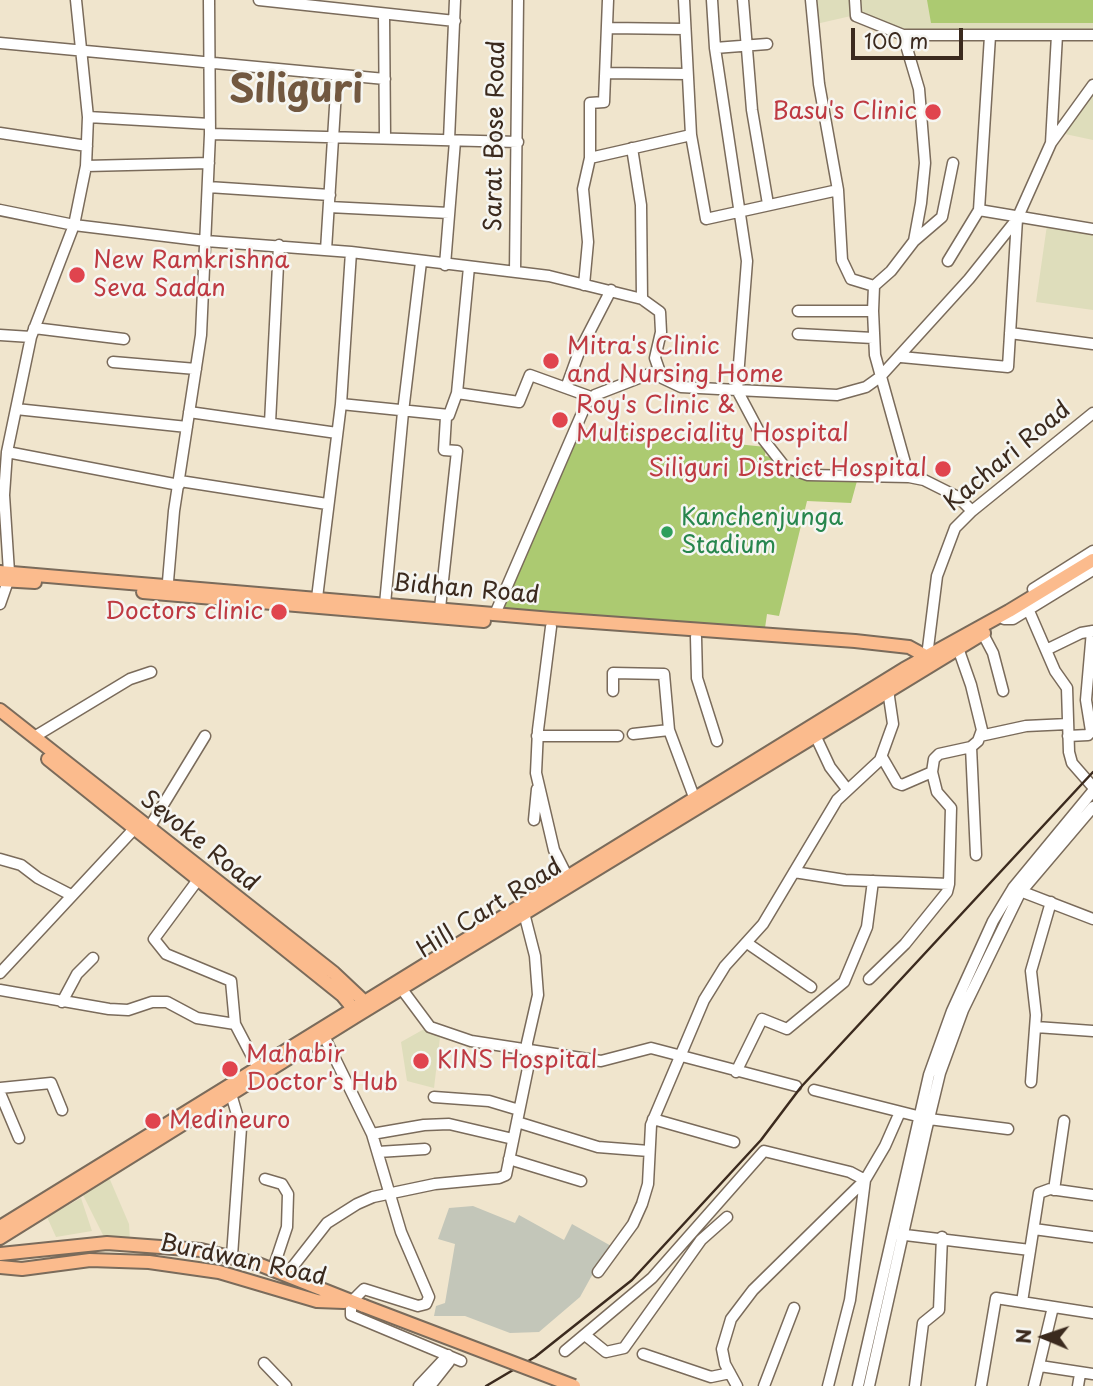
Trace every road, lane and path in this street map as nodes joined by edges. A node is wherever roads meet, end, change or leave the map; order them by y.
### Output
1 (76, 0) edge
2 (209, 0) edge
3 (259, 0) edge
4 (456, 0) edge
5 (518, 0) edge
6 (608, 0) edge
7 (684, 0) edge
8 (712, 0) edge
9 (743, 0) edge
10 (811, 0) edge
11 (855, 0) edge
12 (290, 1) edge
13 (384, 14) junction
14 (455, 21) junction
15 (608, 28) junction
16 (685, 29) junction
17 (903, 35) junction
18 (1057, 35) junction
19 (1093, 35) edge
20 (990, 36) junction
21 (0, 43) edge
22 (767, 44) dead end
23 (747, 46) junction
24 (715, 48) junction
25 (80, 49) junction
26 (209, 63) junction
27 (606, 73) junction
28 (337, 75) junction
29 (687, 75) junction
30 (385, 79) junction
31 (1093, 85) edge
32 (88, 117) junction
33 (210, 129) junction
34 (0, 133) edge
35 (691, 135) junction
36 (334, 136) junction
37 (385, 137) junction
38 (452, 141) junction
39 (518, 142) junction
40 (1051, 143) junction
41 (87, 146) junction
42 (632, 148) junction
43 (590, 158) junction
44 (209, 163) junction
45 (953, 163) dead end
46 (86, 166) junction
47 (208, 187) junction
48 (838, 190) junction
49 (330, 195) junction
50 (768, 204) junction
51 (329, 207) junction
52 (0, 210) edge
53 (979, 210) junction
54 (738, 211) junction
55 (449, 213) junction
56 (1017, 219) junction
57 (74, 225) junction
58 (1093, 229) edge
59 (206, 241) junction
60 (914, 241) junction
61 (279, 246) junction
62 (326, 250) junction
63 (351, 252) junction
64 (948, 261) dead end
65 (421, 262) junction
66 (445, 264) junction
67 (469, 267) junction
68 (515, 272) junction
69 (584, 285) junction
70 (874, 286) junction
71 (611, 290) junction
72 (642, 299) junction
73 (798, 311) dead end
74 (873, 311) junction
75 (33, 333) junction
76 (1010, 333) junction
77 (798, 334) dead end
78 (0, 335) edge
79 (873, 338) junction
80 (124, 339) dead end
81 (1093, 344) edge
82 (901, 357) junction
83 (113, 362) dead end
84 (196, 369) junction
85 (657, 372) junction
86 (880, 377) junction
87 (566, 388) junction
88 (737, 390) junction
89 (457, 393) junction
90 (591, 397) junction
91 (341, 404) junction
92 (16, 409) junction
93 (189, 412) junction
94 (403, 412) junction
95 (1093, 414) edge
96 (446, 417) junction
97 (270, 423) junction
98 (187, 427) junction
99 (337, 433) junction
100 (7, 452) junction
101 (909, 477) junction
102 (179, 483) junction
103 (327, 504) junction
104 (972, 511) junction
105 (1093, 551) edge
106 (1093, 560) edge
107 (1093, 570) edge
108 (4, 576) edge
109 (168, 589) junction
110 (203, 592) junction
111 (317, 598) junction
112 (0, 604) edge
113 (385, 604) junction
114 (340, 605) junction
115 (440, 608) junction
116 (1029, 611) junction
117 (1005, 616) junction
118 (493, 618) junction
119 (551, 627) junction
120 (607, 627) junction
121 (1093, 631) edge
122 (696, 633) junction
123 (983, 634) junction
124 (958, 648) junction
125 (1046, 650) junction
126 (925, 662) junction
127 (151, 672) dead end
128 (888, 690) junction
129 (613, 691) dead end
130 (1003, 691) dead end
131 (0, 710) edge
132 (0, 721) edge
133 (1068, 724) junction
134 (669, 730) junction
135 (633, 734) dead end
136 (815, 735) junction
137 (205, 736) dead end
138 (537, 736) junction
139 (618, 736) dead end
140 (981, 736) junction
141 (1068, 736) junction
142 (34, 737) junction
143 (718, 741) dead end
144 (971, 747) junction
145 (882, 757) junction
146 (932, 772) junction
147 (537, 788) junction
148 (847, 789) junction
149 (1093, 789) edge
150 (694, 797) junction
151 (1093, 807) edge
152 (548, 819) junction
153 (142, 831) junction
154 (976, 855) dead end
155 (0, 859) edge
156 (794, 872) junction
157 (567, 876) junction
158 (197, 881) junction
159 (873, 881) junction
160 (949, 884) junction
161 (1017, 890) junction
162 (71, 895) junction
163 (1051, 902) junction
164 (524, 914) junction
165 (250, 916) junction
166 (1093, 919) edge
167 (747, 943) junction
168 (93, 958) dead end
169 (0, 973) edge
170 (869, 979) dead end
171 (811, 987) dead end
172 (401, 988) junction
173 (0, 990) edge
174 (62, 1002) junction
175 (367, 1003) junction
176 (355, 1011) junction
177 (235, 1024) junction
178 (1036, 1027) junction
179 (1093, 1031) edge
180 (324, 1036) junction
181 (528, 1052) junction
182 (681, 1056) junction
183 (257, 1066) junction
184 (736, 1072) junction
185 (1031, 1082) dead end
186 (796, 1086) dead end
187 (0, 1090) edge
188 (814, 1090) dead end
189 (231, 1094) junction
190 (434, 1097) dead end
191 (62, 1110) dead end
192 (519, 1110) junction
193 (900, 1112) junction
194 (924, 1118) junction
195 (653, 1119) junction
196 (1064, 1121) dead end
197 (517, 1122) junction
198 (1008, 1129) dead end
199 (372, 1134) junction
200 (19, 1138) dead end
201 (513, 1139) junction
202 (734, 1142) dead end
203 (425, 1149) dead end
204 (649, 1151) junction
205 (378, 1152) junction
206 (509, 1159) junction
207 (265, 1179) dead end
208 (865, 1180) junction
209 (581, 1181) dead end
210 (1054, 1190) junction
211 (392, 1194) junction
212 (1093, 1195) edge
213 (727, 1217) dead end
214 (0, 1227) edge
215 (1034, 1228) junction
216 (898, 1235) junction
217 (942, 1237) junction
218 (1093, 1237) edge
219 (0, 1238) edge
220 (1030, 1250) junction
221 (0, 1254) edge
222 (232, 1256) junction
223 (0, 1267) edge
224 (273, 1269) junction
225 (598, 1272) dead end
226 (287, 1274) junction
227 (1023, 1302) junction
228 (358, 1304) junction
229 (1053, 1307) junction
230 (794, 1308) dead end
231 (1093, 1313) edge
232 (585, 1335) junction
233 (565, 1351) dead end
234 (643, 1354) dead end
235 (264, 1363) dead end
236 (444, 1366) junction
237 (1040, 1366) junction
238 (730, 1373) junction
239 (1080, 1374) junction
240 (1093, 1374) edge
241 (286, 1386) edge
242 (419, 1386) edge
243 (430, 1386) edge
244 (574, 1386) edge
245 (737, 1386) edge
246 (764, 1386) edge
247 (828, 1386) edge
248 (858, 1386) edge
249 (869, 1386) edge
250 (915, 1386) edge
251 (981, 1386) edge
252 (1034, 1386) edge
253 (1078, 1386) edge

1 - 25 street
2 - 26 street
3 - 12 street
4 - 14 street
5 - 39 street, Sarat Bose Road
6 - 15 street
7 - 16 street
8 - 24 street
9 - 23 street
10 - 48 street
11 - 17 street
12 - 13 street
13 - 14 street
13 - 30 street
14 - 38 street
15 - 16 street
15 - 27 street
16 - 29 street
17 - 20 street
17 - 60 street
18 - 19 street
18 - 20 street
18 - 40 street
20 - 53 street
21 - 25 street
22 - 23 street
23 - 24 street
23 - 50 street
24 - 54 street
25 - 26 street
25 - 32 street
26 - 28 street
26 - 33 street
27 - 29 street
27 - 43 street
28 - 30 street
28 - 36 street
29 - 35 street
30 - 37 street
31 - 40 street
32 - 33 street
32 - 41 street
33 - 36 street
33 - 44 street
34 - 41 street
35 - 42 street
35 - 54 street
36 - 37 street
36 - 49 street
37 - 38 street
38 - 39 street
38 - 55 street
39 - 68 street, Sarat Bose Road
40 - 56 street
41 - 46 street
42 - 43 street
42 - 72 street
43 - 69 street
44 - 46 street
44 - 47 street
45 - 60 street
46 - 57 street
47 - 49 street
47 - 59 street
48 - 50 street
48 - 70 street
49 - 51 street
50 - 54 street
51 - 55 street
51 - 62 street
52 - 57 street
53 - 56 street
53 - 64 street
54 - 88 street
55 - 66 street
56 - 58 street
56 - 76 street
56 - 82 street
57 - 59 street
57 - 75 street
59 - 61 street
59 - 84 street
60 - 70 street
61 - 62 street
61 - 97 street
62 - 63 street
63 - 65 street
63 - 91 street
65 - 66 street
65 - 94 street
66 - 67 street
67 - 68 street
67 - 89 street
68 - 69 street
69 - 71 street
70 - 74 street
71 - 72 street
71 - 87 street
72 - 85 street
73 - 74 street
74 - 79 street
75 - 78 street
75 - 80 street
75 - 92 street
76 - 81 street
76 - 82 street
77 - 79 street
79 - 86 street
82 - 86 street
83 - 84 street
84 - 93 street
85 - 88 street
85 - 90 street
86 - 88 street
86 - 101 street
87 - 89 street
87 - 90 street
88 - 101 street
89 - 96 street
90 - 118 street
91 - 94 street
91 - 99 street
92 - 98 street
92 - 100 street
93 - 97 street
93 - 98 street
94 - 96 street
94 - 113 street
95 - 104 street, Kachari Road
96 - 115 street
97 - 99 street
98 - 102 street
99 - 103 street
100 - 102 street
100 - 108 street
101 - 104 street
102 - 103 street
102 - 109 street
103 - 111 street
104 - 126 street, Kachari Road
105 - 117 street
106 - 117 main road
107 - 116 street
108 - 109 main road, Bidhan Road
108 - 112 street
109 - 110 main road, Bidhan Road
110 - 111 main road, Bidhan Road
110 - 114 main road, Bidhan Road
111 - 114 main road, Bidhan Road
113 - 114 main road, Bidhan Road
113 - 115 main road, Bidhan Road
114 - 118 main road, Bidhan Road
115 - 118 main road, Bidhan Road
116 - 117 street
116 - 125 street
117 - 123 main road, Hill Cart Road
117 - 126 main road, Hill Cart Road
118 - 119 main road, Bidhan Road
118 - 120 main road, Bidhan Road
119 - 120 main road, Bidhan Road
119 - 138 street
120 - 122 main road, Bidhan Road
121 - 125 street
121 - 141 street
122 - 126 main road, Bidhan Road
122 - 143 street
123 - 124 main road, Hill Cart Road
123 - 130 street
124 - 126 main road, Hill Cart Road
124 - 140 street
125 - 133 street
126 - 128 main road, Hill Cart Road
126 - 150 main road, Hill Cart Road
127 - 142 street
128 - 136 main road, Hill Cart Road
128 - 145 street
129 - 134 street
131 - 142 main road, Sevoke Road
132 - 153 main road, Sevoke Road
133 - 140 street
133 - 141 street
134 - 135 street
134 - 150 street
136 - 148 street
136 - 164 main road, Hill Cart Road
137 - 153 street
138 - 139 street
138 - 147 street
140 - 144 street
141 - 149 street
142 - 153 main road, Sevoke Road
144 - 146 street
144 - 154 street
145 - 146 street
145 - 148 street
146 - 160 street
147 - 152 street
147 - 152 street
148 - 156 street
149 - 161 street
150 - 157 main road, Hill Cart Road
151 - 161 street
152 - 157 street
153 - 158 main road, Sevoke Road
153 - 162 street
153 - 165 main road, Sevoke Road
155 - 162 street
156 - 159 street
156 - 167 street
157 - 175 main road, Hill Cart Road
158 - 165 main road, Sevoke Road
158 - 177 street
159 - 160 street
159 - 184 street
160 - 170 street
161 - 163 street
161 - 194 street
162 - 169 street
163 - 166 street
163 - 178 street
164 - 172 main road, Hill Cart Road
164 - 181 street
165 - 175 main road, Sevoke Road
165 - 176 main road, Sevoke Road
167 - 171 street
167 - 182 street
168 - 174 street
172 - 175 main road, Hill Cart Road
172 - 181 street
173 - 174 street
174 - 177 street
175 - 176 main road, Hill Cart Road
176 - 180 main road, Hill Cart Road
176 - 183 main road, Hill Cart Road
177 - 183 street
178 - 179 street
178 - 185 street
180 - 189 main road, Hill Cart Road
180 - 199 street
181 - 182 street
181 - 192 street
182 - 184 street
182 - 195 street
183 - 214 main road, Hill Cart Road
184 - 186 street
187 - 191 street
187 - 200 street
188 - 193 street
189 - 219 main road, Hill Cart Road
189 - 222 street
190 - 192 street
192 - 197 street
193 - 194 street
193 - 208 street
194 - 198 street
194 - 216 street
195 - 202 street
195 - 204 street
196 - 210 street
197 - 201 street
197 - 204 street
199 - 201 street
199 - 205 street
201 - 206 street
203 - 205 street
204 - 225 street
205 - 211 street
206 - 209 street
206 - 211 street
207 - 224 street
208 - 232 street
208 - 238 street
208 - 247 street
210 - 212 street
210 - 215 street
211 - 226 street
211 - 228 street
213 - 232 street
215 - 218 street
215 - 220 street
216 - 217 street
216 - 248 street
216 - 249 street
217 - 220 street
217 - 250 street
220 - 227 street
221 - 222 main road, Burdwan Road
222 - 224 main road, Burdwan Road
223 - 228 main road, Burdwan Road
224 - 226 main road, Burdwan Road
226 - 228 main road, Burdwan Road
227 - 229 street
227 - 251 street
228 - 236 street
228 - 244 main road, Burdwan Road, bridge
229 - 231 street
229 - 237 street
230 - 246 street
232 - 233 street
234 - 238 street
235 - 241 street
236 - 242 street
236 - 243 street
237 - 239 street
237 - 252 street
238 - 245 street
239 - 240 street
239 - 253 street

